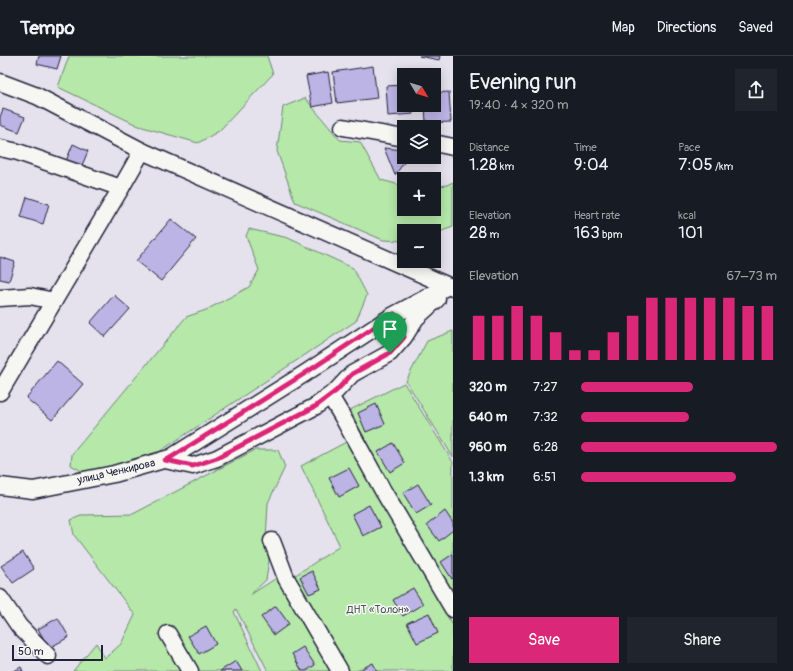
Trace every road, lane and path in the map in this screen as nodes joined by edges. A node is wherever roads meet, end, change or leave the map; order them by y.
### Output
1 (0, 82) edge
2 (343, 127) dead end
3 (397, 137) edge
4 (441, 144) edge
5 (453, 147) edge
6 (0, 148) edge
7 (142, 151) junction
8 (121, 188) junction
9 (451, 286) edge
10 (0, 298) edge
11 (54, 301) junction
12 (394, 314) junction
13 (404, 337) junction
14 (0, 392) edge
15 (330, 396) junction
16 (165, 460) junction
17 (0, 486) edge
18 (272, 541) dead end
19 (0, 598) edge
20 (453, 609) edge
21 (168, 634) dead end
22 (48, 656) dead end
23 (190, 671) edge
24 (340, 671) edge

1 - 7 street
2 - 3 street
4 - 5 street
6 - 8 street
7 - 8 street
7 - 9 street
8 - 11 street
9 - 12 street, улица Ченкирова
9 - 13 street
10 - 11 street
11 - 14 street
12 - 13 street
12 - 16 street, улица Ченкирова
13 - 15 street
15 - 16 street
15 - 20 street
16 - 17 street, улица Ченкирова
18 - 24 street
19 - 22 street
21 - 23 street

